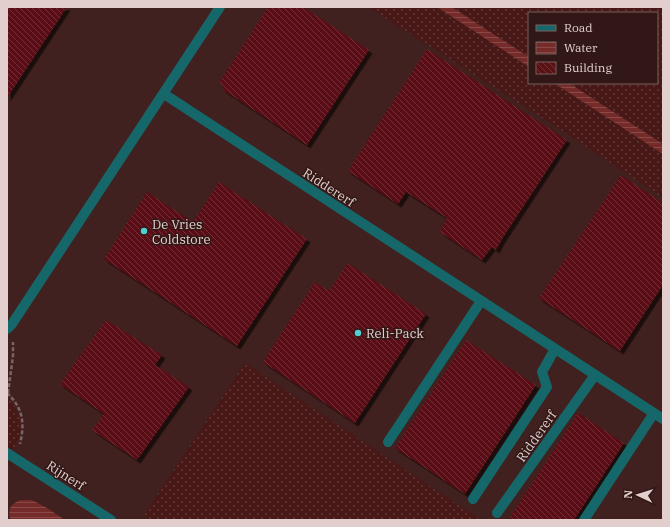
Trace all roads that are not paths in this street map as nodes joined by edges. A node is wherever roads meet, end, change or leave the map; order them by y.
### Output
1 (220, 7) edge
2 (164, 94) junction
3 (481, 301) junction
4 (9, 327) edge
5 (7, 338) edge
6 (555, 349) junction
7 (595, 375) junction
8 (659, 416) edge
9 (388, 442) dead end
10 (10, 455) edge
11 (473, 499) dead end
12 (497, 513) dead end
13 (111, 520) edge
14 (584, 520) edge

1 - 2 street
2 - 3 street, Riddererf
2 - 4 street
3 - 6 street, Riddererf
3 - 9 street
4 - 5 street
6 - 7 street, Riddererf
6 - 11 street, Riddererf
7 - 8 street, Riddererf
7 - 12 street, Riddererf
8 - 14 street, Riddererf
10 - 13 street, Rijnerf

